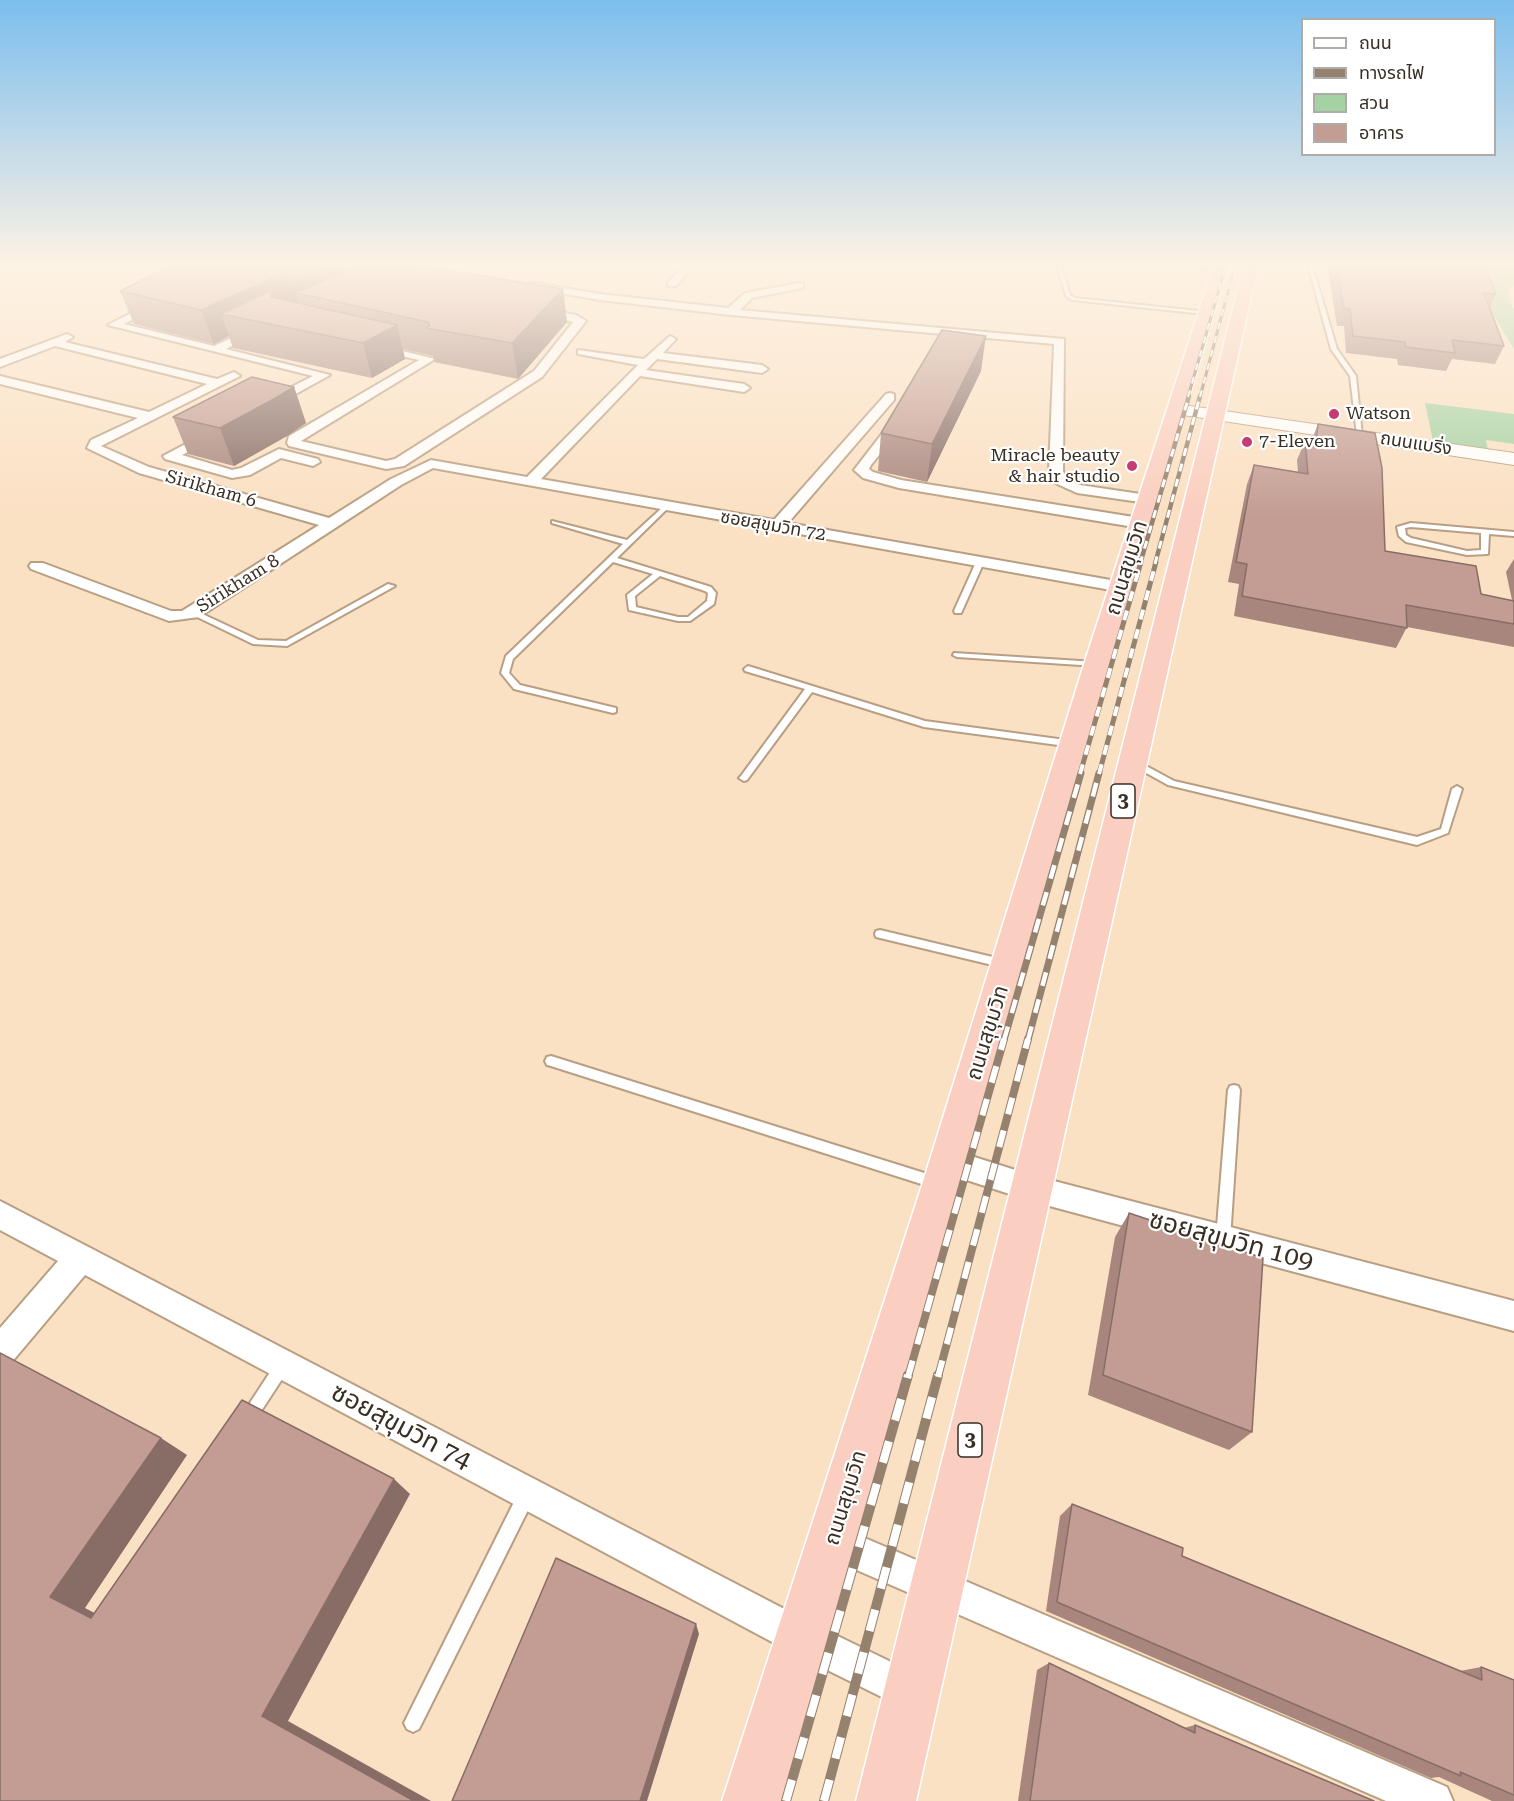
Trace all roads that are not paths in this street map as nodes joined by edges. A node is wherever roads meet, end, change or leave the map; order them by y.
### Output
1 (35, 349) edge
2 (81, 349) edge
3 (211, 349) edge
4 (383, 349) edge
5 (558, 349) edge
6 (660, 349) edge
7 (1062, 349) edge
8 (1194, 349) edge
9 (1232, 349) edge
10 (1334, 349) edge
11 (215, 350) joint
12 (582, 352) dead end
13 (0, 363) edge
14 (645, 363) junction
15 (762, 369) dead end
16 (234, 376) dead end
17 (0, 380) edge
18 (217, 383) junction
19 (744, 388) dead end
20 (890, 397) dead end
21 (1176, 409) junction
22 (254, 412) edge
23 (1217, 414) junction
24 (152, 417) junction
25 (224, 428) edge
26 (1360, 435) junction
27 (886, 438) edge
28 (341, 455) junction
29 (1514, 459) edge
30 (326, 465) junction
31 (425, 465) joint
32 (530, 482) junction
33 (396, 483) junction
34 (666, 507) junction
35 (1144, 511) junction
36 (554, 522) dead end
37 (332, 524) junction
38 (777, 526) junction
39 (1485, 532) junction
40 (1514, 534) edge
41 (628, 543) junction
42 (611, 559) junction
43 (980, 562) junction
44 (37, 566) dead end
45 (657, 575) junction
46 (391, 586) dead end
47 (1122, 587) junction
48 (958, 610) dead end
49 (193, 613) junction
50 (957, 655) dead end
51 (1097, 664) junction
52 (748, 669) dead end
53 (810, 688) junction
54 (613, 710) dead end
55 (1074, 744) junction
56 (1132, 762) junction
57 (744, 778) dead end
58 (1457, 789) dead end
59 (880, 934) dead end
60 (1008, 964) junction
61 (550, 1061) dead end
62 (1234, 1090) dead end
63 (946, 1173) junction
64 (1031, 1188) junction
65 (0, 1215) edge
66 (1223, 1239) junction
67 (80, 1257) junction
68 (1514, 1316) edge
69 (0, 1352) edge
70 (284, 1365) junction
71 (238, 1433) edge
72 (528, 1493) junction
73 (832, 1542) junction
74 (934, 1588) junction
75 (802, 1638) junction
76 (910, 1692) junction
77 (412, 1723) dead end
78 (752, 1801) edge
79 (886, 1801) edge
80 (1433, 1801) edge

1 - 13 street
2 - 18 street
3 - 11 street
4 - 28 street
5 - 28 street
6 - 14 street
7 - 35 street
8 - 21 highway, ถนนสุขุมวิท
9 - 23 highway, 3
10 - 26 lane
11 - 22 street
12 - 14 street
14 - 15 street
14 - 19 street
14 - 32 street
16 - 18 street
17 - 24 street
18 - 24 street
20 - 38 street
21 - 23 main road, ถนนแบริ่ง
21 - 35 highway, ถนนสุขุมวิท
23 - 26 main road, ถนนแบริ่ง
23 - 56 highway, 3
24 - 37 street, Sirikham 6
25 - 30 street
26 - 29 main road, ถนนแบริ่ง
27 - 35 street
28 - 30 street
30 - 33 street
31 - 32 street, ซอยสุขุมวิท 72
31 - 33 street, Sirikham 8
32 - 34 street, ซอยสุขุมวิท 72
33 - 37 street, Sirikham 8
34 - 38 street, ซอยสุขุมวิท 72
34 - 41 lane
35 - 47 highway, ถนนสุขุมวิท
36 - 41 lane
37 - 49 street, Sirikham 8
38 - 43 street, ซอยสุขุมวิท 72
39 - 39 lane
39 - 40 lane
41 - 42 lane
42 - 45 lane
42 - 54 lane
43 - 47 street, ซอยสุขุมวิท 72
43 - 48 lane
44 - 49 street, Sirikham 8
45 - 45 lane
46 - 49 lane
47 - 51 highway, ถนนสุขุมวิท
50 - 51 lane
51 - 55 highway, ถนนสุขุมวิท
52 - 53 lane
53 - 55 lane
53 - 57 lane
55 - 60 highway, ถนนสุขุมวิท
56 - 58 lane
56 - 64 highway, 3
59 - 60 lane
60 - 63 highway, ถนนสุขุมวิท
61 - 63 lane
62 - 66 lane
63 - 64 street, ซอยสุขุมวิท 109
63 - 73 highway, ถนนสุขุมวิท
64 - 66 street, ซอยสุขุมวิท 109
64 - 74 highway, 3
65 - 67 street, ซอยสุขุมวิท 74
66 - 68 street, ซอยสุขุมวิท 109
67 - 69 street
67 - 70 street, ซอยสุขุมวิท 74
70 - 71 lane
70 - 72 street, ซอยสุขุมวิท 74
72 - 75 street, ซอยสุขุมวิท 74
72 - 77 lane
73 - 74 street
73 - 75 highway, ถนนสุขุมวิท
74 - 76 highway, 3
74 - 80 street
75 - 76 street, ซอยสุขุมวิท 74
75 - 78 highway, ถนนสุขุมวิท
76 - 79 highway, 3

